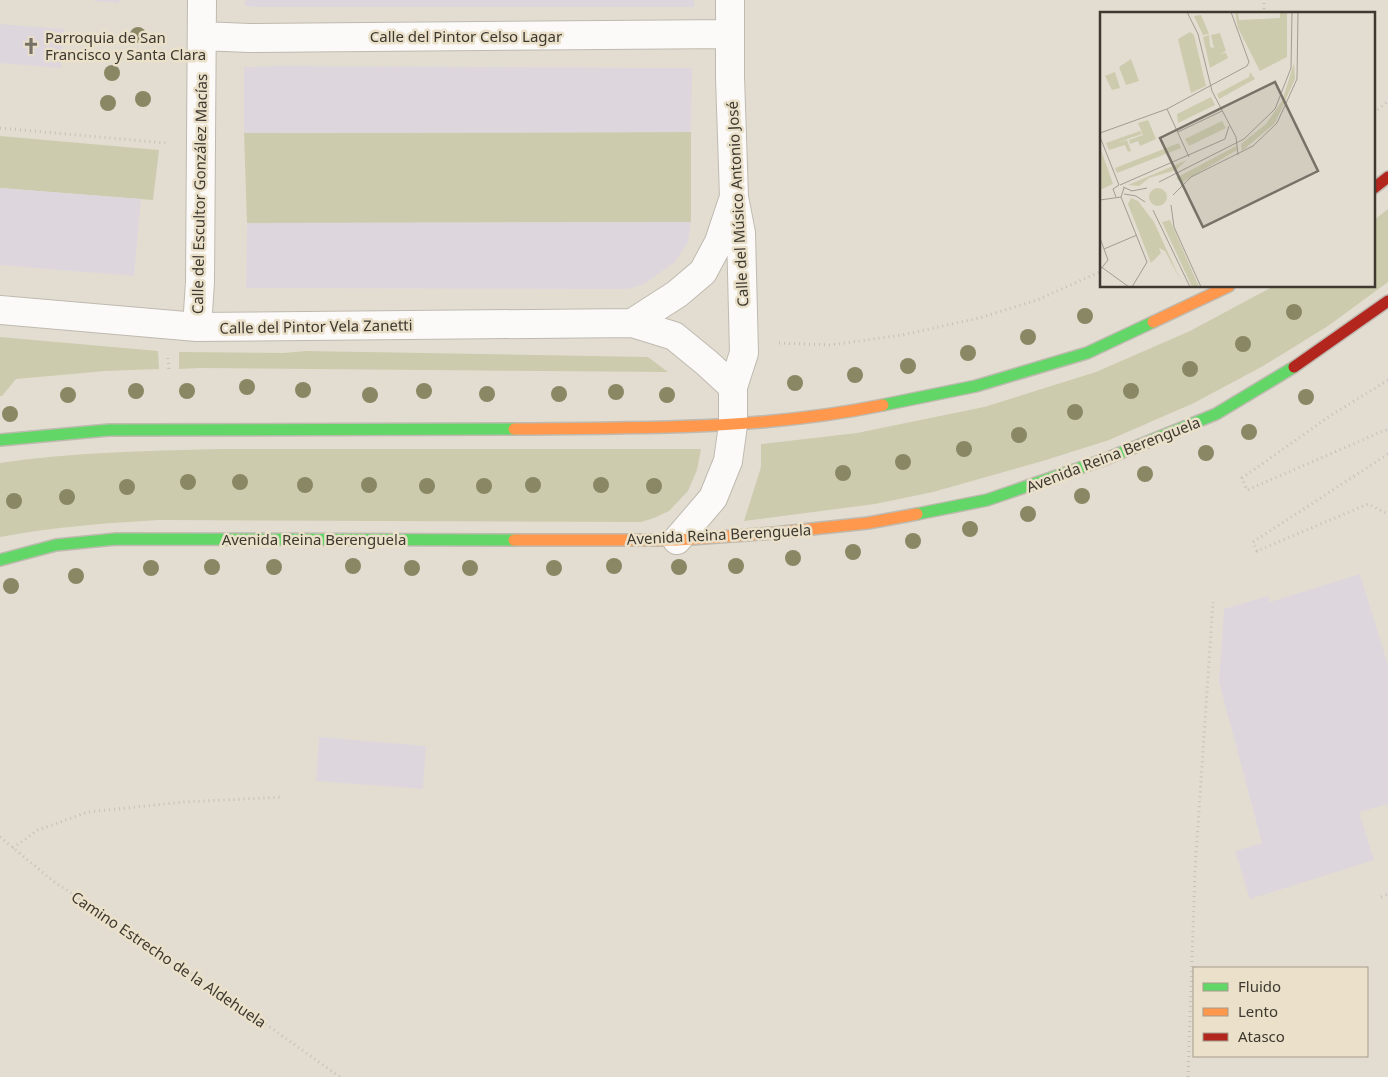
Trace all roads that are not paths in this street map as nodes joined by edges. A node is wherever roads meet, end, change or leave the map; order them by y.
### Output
1 (202, 0) edge
2 (730, 0) edge
3 (730, 34) junction
4 (202, 36) junction
5 (1388, 177) edge
6 (1376, 186) edge
7 (734, 197) junction
8 (1225, 288) edge
9 (1388, 301) edge
10 (0, 310) edge
11 (632, 323) junction
12 (197, 327) junction
13 (733, 387) junction
14 (734, 425) junction
15 (0, 440) edge
16 (677, 540) junction
17 (0, 560) edge

1 - 4 street, Calle del Escultor González Macías
2 - 3 street, Calle del Músico Antonio José
3 - 4 street, Calle del Pintor Celso Lagar
3 - 7 street, Calle del Músico Antonio José
4 - 12 street, Calle del Escultor González Macías
5 - 6 main road
7 - 11 street
7 - 13 street, Calle del Músico Antonio José
8 - 14 main road
9 - 16 main road, Avenida Reina Berenguela
10 - 12 street, Calle del Pintor Vela Zanetti
11 - 12 street, Calle del Pintor Vela Zanetti
11 - 13 street, Calle del Pintor Vela Zanetti
13 - 14 street, Calle del Músico Antonio José
14 - 15 main road
14 - 16 street, Calle del Músico Antonio José
16 - 17 main road, Avenida Reina Berenguela

